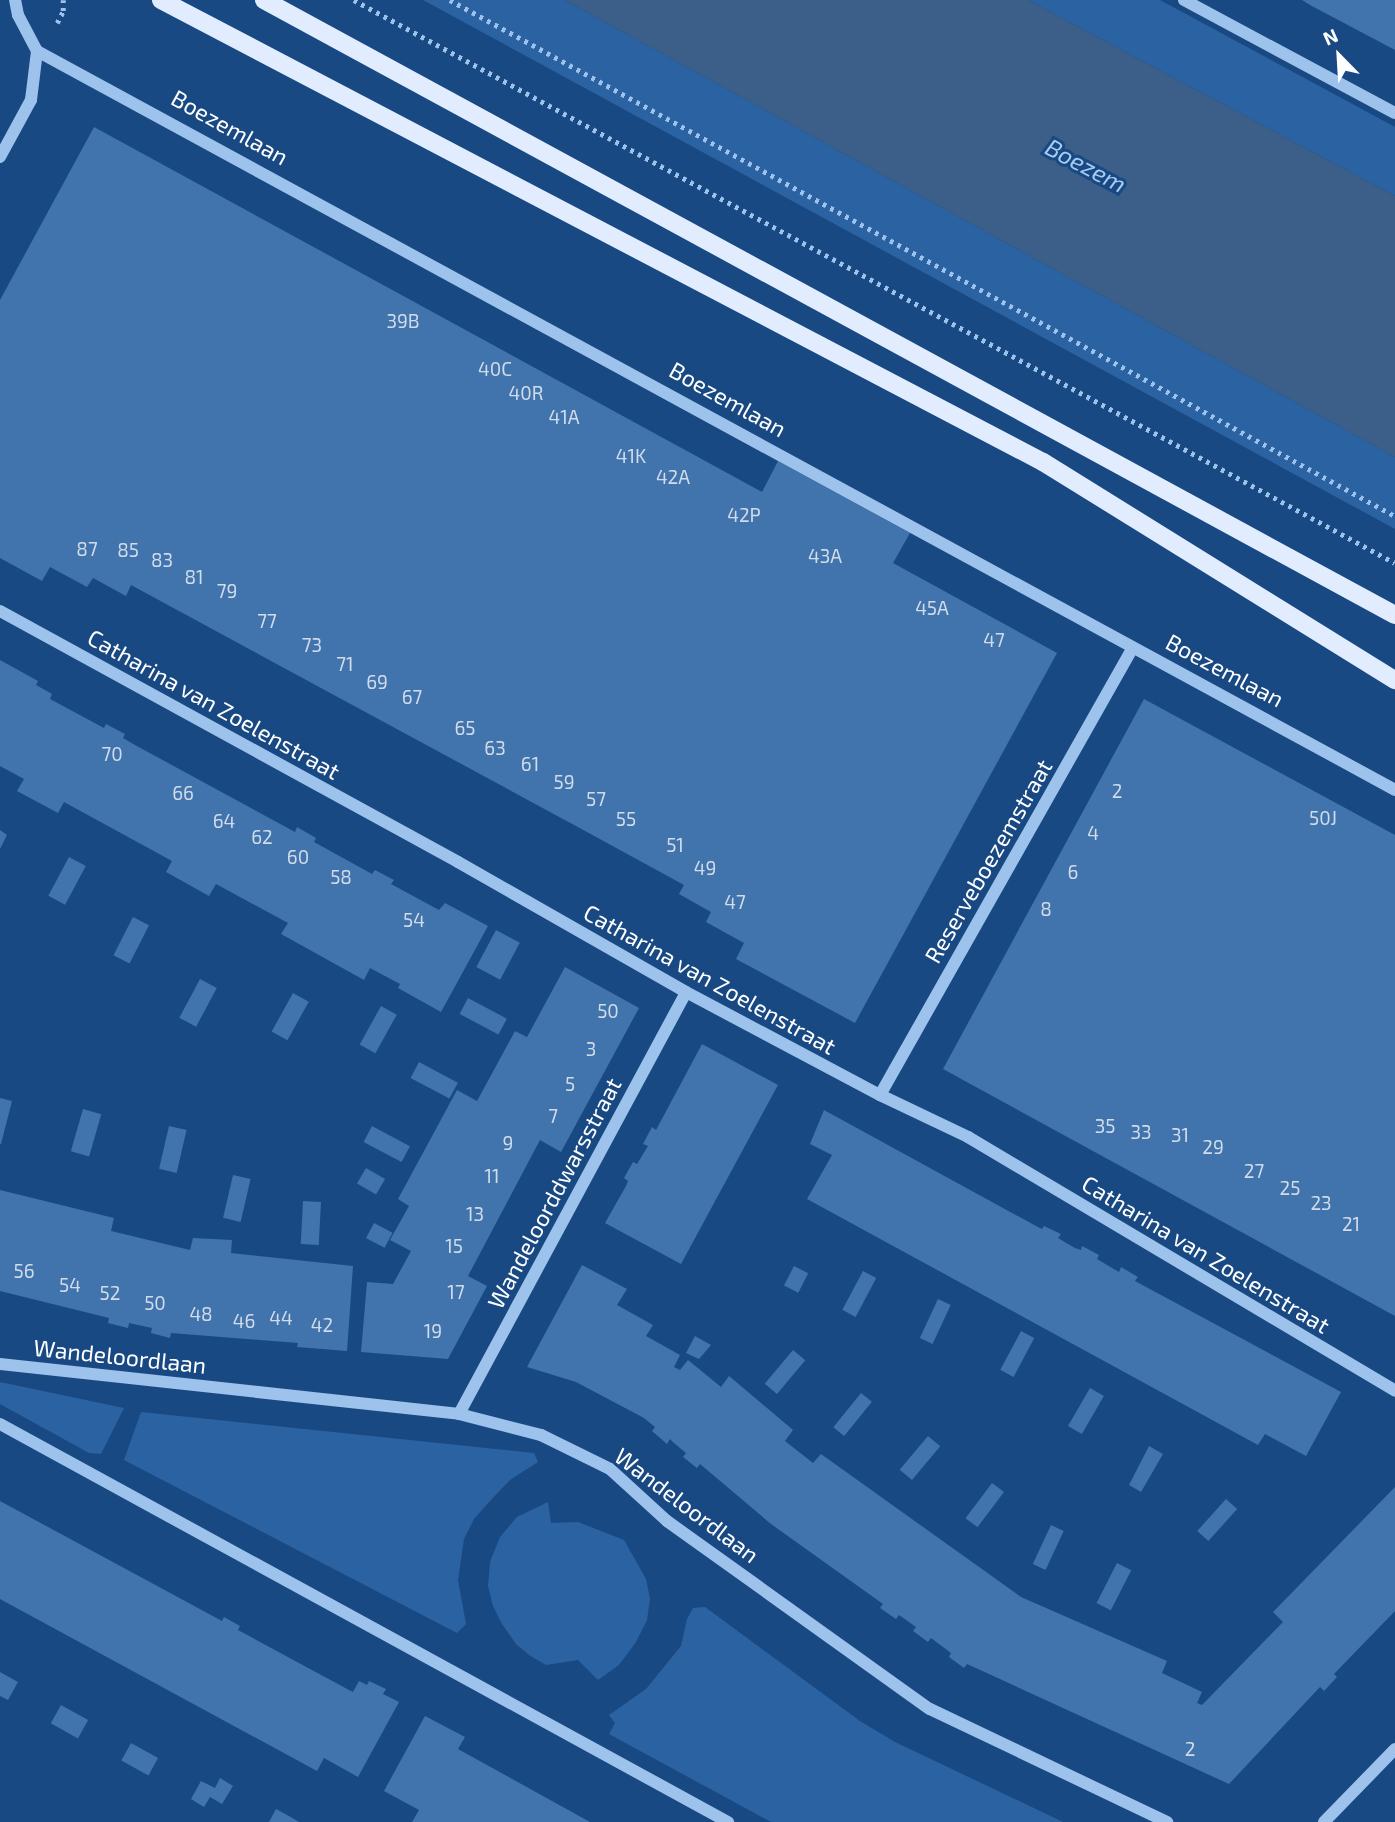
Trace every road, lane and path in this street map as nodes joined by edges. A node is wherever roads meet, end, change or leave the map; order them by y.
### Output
1 (15, 0) edge
2 (161, 0) edge
3 (264, 0) edge
4 (354, 0) edge
5 (450, 0) edge
6 (1184, 0) edge
7 (37, 51) junction
8 (1395, 113) edge
9 (0, 157) edge
10 (1395, 516) edge
11 (1395, 563) edge
12 (0, 611) edge
13 (1395, 615) edge
14 (1132, 649) junction
15 (1395, 680) edge
16 (1395, 790) edge
17 (686, 992) junction
18 (880, 1095) junction
19 (0, 1364) edge
20 (1395, 1391) edge
21 (459, 1414) junction
22 (0, 1424) edge
23 (1395, 1749) edge
24 (1331, 1820) edge
25 (728, 1822) edge
26 (1167, 1822) edge

1 - 7 street
2 - 15 main road
3 - 13 main road
4 - 11 path
5 - 10 path
6 - 8 street
7 - 9 street
7 - 14 street, Boezemlaan
12 - 17 street, Catharina van Zoelenstraat
14 - 16 street, Boezemlaan
14 - 18 street, Reserveboezemstraat
17 - 18 street, Catharina van Zoelenstraat
17 - 21 street, Wandeloorddwarsstraat
18 - 20 street, Catharina van Zoelenstraat
19 - 21 street, Wandeloordlaan
21 - 26 street, Wandeloordlaan
22 - 25 street
23 - 24 street

